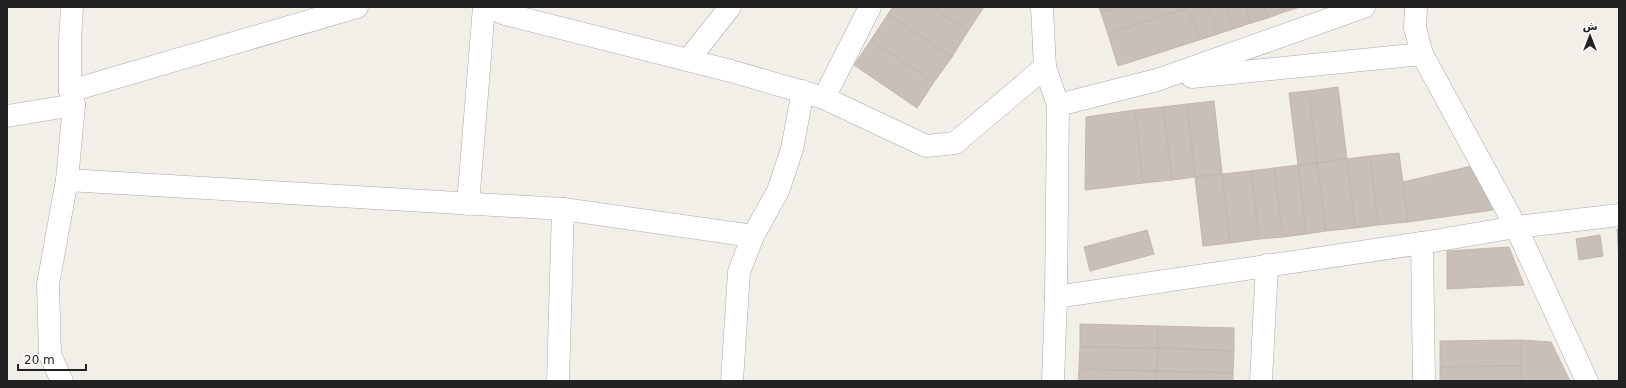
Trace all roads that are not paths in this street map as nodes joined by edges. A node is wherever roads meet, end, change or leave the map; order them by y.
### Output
1 (72, 7) edge
2 (357, 7) edge
3 (484, 7) edge
4 (488, 7) edge
5 (730, 7) edge
6 (870, 7) edge
7 (1042, 7) edge
8 (1364, 7) edge
9 (1416, 7) edge
10 (1422, 54) junction
11 (688, 60) junction
12 (1045, 67) junction
13 (1157, 80) junction
14 (803, 91) junction
15 (72, 98) junction
16 (824, 98) junction
17 (1058, 105) junction
18 (7, 116) edge
19 (68, 180) junction
20 (468, 204) junction
21 (563, 209) junction
22 (1619, 215) edge
23 (1516, 227) junction
24 (753, 236) junction
25 (1422, 243) junction
26 (1267, 265) junction
27 (1056, 297) junction
28 (62, 381) edge
29 (558, 381) edge
30 (732, 381) edge
31 (1053, 381) edge
32 (1260, 381) edge
33 (1424, 381) edge
34 (1587, 381) edge

1 - 15 street
2 - 15 street
3 - 20 street
4 - 11 street
5 - 11 street
6 - 16 street
7 - 12 street
8 - 13 street
9 - 10 street
10 - 13 street
10 - 23 street
11 - 14 street
12 - 16 street
12 - 17 street
13 - 17 street
14 - 16 street
14 - 24 street
15 - 18 street
15 - 19 street
17 - 27 street
19 - 20 street
19 - 28 street
20 - 21 street
21 - 24 street
21 - 29 street
22 - 23 street
23 - 25 street
23 - 34 street
24 - 30 street
25 - 26 street
25 - 33 street
26 - 27 street
26 - 32 street
27 - 31 street

